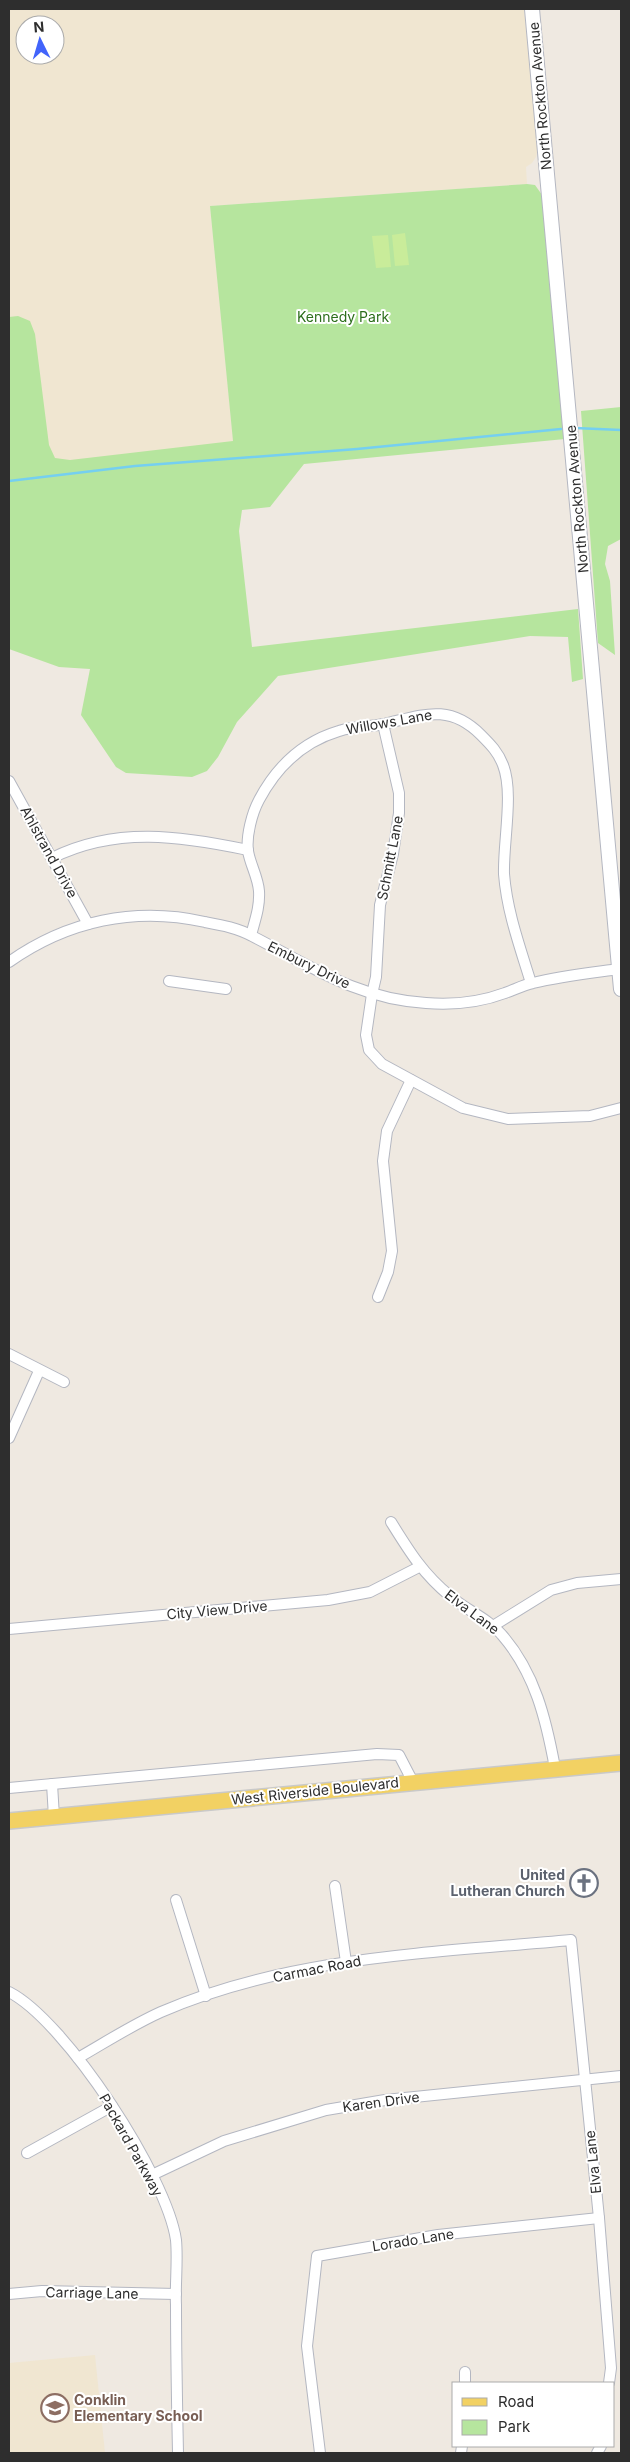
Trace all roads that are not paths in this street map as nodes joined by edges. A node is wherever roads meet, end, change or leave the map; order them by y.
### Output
1 (532, 9) edge
2 (383, 724) junction
3 (9, 781) edge
4 (248, 850) junction
5 (52, 858) junction
6 (88, 924) junction
7 (250, 935) junction
8 (9, 962) edge
9 (620, 972) edge
10 (169, 982) dead end
11 (531, 983) junction
12 (226, 989) dead end
13 (621, 989) edge
14 (372, 994) junction
15 (411, 1080) junction
16 (621, 1108) edge
17 (378, 1297) dead end
18 (9, 1354) edge
19 (39, 1370) junction
20 (64, 1382) dead end
21 (9, 1438) edge
22 (391, 1522) dead end
23 (419, 1567) junction
24 (621, 1579) edge
25 (493, 1626) junction
26 (9, 1630) edge
27 (621, 1763) edge
28 (555, 1768) junction
29 (413, 1782) junction
30 (52, 1784) junction
31 (9, 1788) edge
32 (54, 1817) junction
33 (9, 1821) edge
34 (336, 1886) dead end
35 (176, 1900) dead end
36 (572, 1940) joint
37 (346, 1962) junction
38 (9, 1992) edge
39 (206, 1996) junction
40 (78, 2058) junction
41 (621, 2076) edge
42 (584, 2080) junction
43 (112, 2106) junction
44 (27, 2153) dead end
45 (152, 2175) junction
46 (599, 2218) junction
47 (9, 2294) edge
48 (176, 2294) junction
49 (465, 2372) dead end
50 (465, 2382) edge
51 (609, 2382) edge
52 (178, 2453) edge
53 (320, 2453) edge

1 - 9 street, North Rockton Avenue
2 - 4 street, Willows Lane
2 - 11 street, Willows Lane
2 - 14 street, Schmitt Lane
3 - 5 street, Ahlstrand Drive
4 - 5 street
4 - 7 street, Willows Lane
5 - 6 street, Ahlstrand Drive
6 - 7 street, Embury Drive
6 - 8 street, Embury Drive
7 - 14 street, Embury Drive
9 - 11 street, Embury Drive
9 - 13 street, North Rockton Avenue
10 - 12 street
11 - 14 street, Embury Drive
14 - 15 street, Schmitt Lane
15 - 16 street, Schmitt Lane
15 - 17 street
18 - 19 street
19 - 20 street
19 - 21 street
22 - 23 street, Elva Lane
23 - 25 street, Elva Lane
23 - 26 street, City View Drive
24 - 25 street
25 - 28 street, Elva Lane
27 - 28 main road, West Riverside Boulevard
28 - 29 main road, West Riverside Boulevard
29 - 30 street
29 - 32 main road, West Riverside Boulevard
30 - 31 street
30 - 32 street
32 - 33 main road, West Riverside Boulevard
34 - 37 street
35 - 39 street
36 - 37 street, Carmac Road
36 - 42 street, Elva Lane
37 - 39 street, Carmac Road
38 - 40 street, Packard Parkway
39 - 40 street, Carmac Road
40 - 43 street, Packard Parkway
41 - 42 street, Karen Drive
42 - 45 street, Karen Drive
42 - 46 street, Elva Lane
43 - 44 street
43 - 45 street, Packard Parkway
45 - 48 street, Packard Parkway
46 - 51 street, Elva Lane
46 - 53 street, Lorado Lane
47 - 48 street, Carriage Lane
48 - 52 street, Packard Parkway
49 - 50 street

